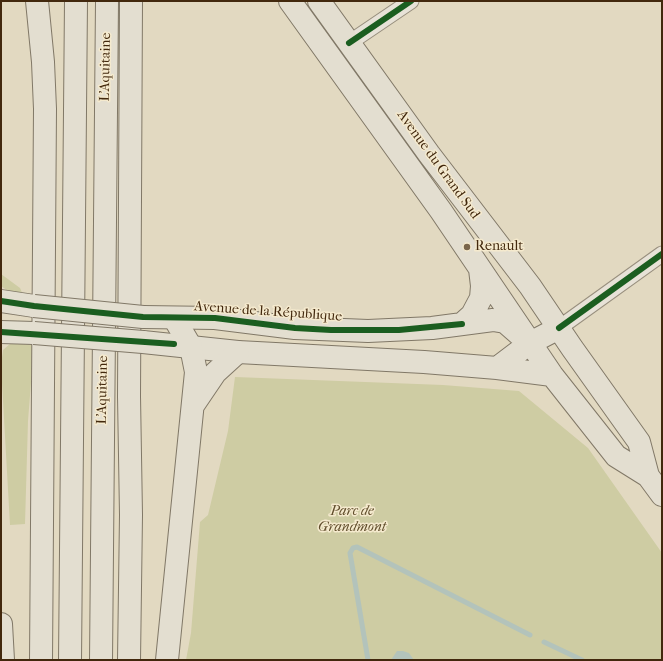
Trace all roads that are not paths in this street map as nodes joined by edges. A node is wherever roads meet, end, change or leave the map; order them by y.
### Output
1 (37, 1) edge
2 (76, 1) edge
3 (106, 1) edge
4 (131, 1) edge
5 (290, 1) edge
6 (319, 1) edge
7 (411, 1) edge
8 (349, 43) junction
9 (662, 254) edge
10 (479, 268) junction
11 (1, 301) edge
12 (1, 305) edge
13 (174, 318) junction
14 (462, 324) junction
15 (1, 326) edge
16 (559, 328) junction
17 (1, 332) edge
18 (530, 343) junction
19 (191, 347) junction
20 (238, 352) junction
21 (498, 368) junction
22 (552, 375) junction
23 (193, 406) junction
24 (648, 476) junction
25 (662, 495) edge
26 (1, 624) edge
27 (3, 660) edge
28 (41, 660) edge
29 (70, 660) edge
30 (101, 660) edge
31 (129, 660) edge
32 (167, 660) edge

1 - 28 main road
2 - 29 main road
3 - 30 main road, L'Aquitaine
4 - 31 main road
5 - 10 main road, Avenue du Grand Sud
6 - 8 main road, Avenue du Grand Sud
7 - 8 street
8 - 16 main road, Avenue du Grand Sud
9 - 16 street
10 - 14 main road
10 - 18 main road, Avenue du Grand Sud
11 - 13 main road, Avenue de la République, bridge
12 - 15 main road
13 - 14 main road, Avenue de la République
13 - 19 main road
14 - 18 main road, Avenue de la République
16 - 18 main road
16 - 24 main road, Avenue du Grand Sud
17 - 19 main road, bridge
18 - 21 main road
18 - 22 main road, Avenue du Grand Sud
19 - 20 main road
19 - 23 main road
20 - 21 main road
20 - 23 main road
21 - 22 main road
22 - 24 main road, Avenue du Grand Sud
23 - 32 main road
24 - 25 main road
26 - 27 main road

